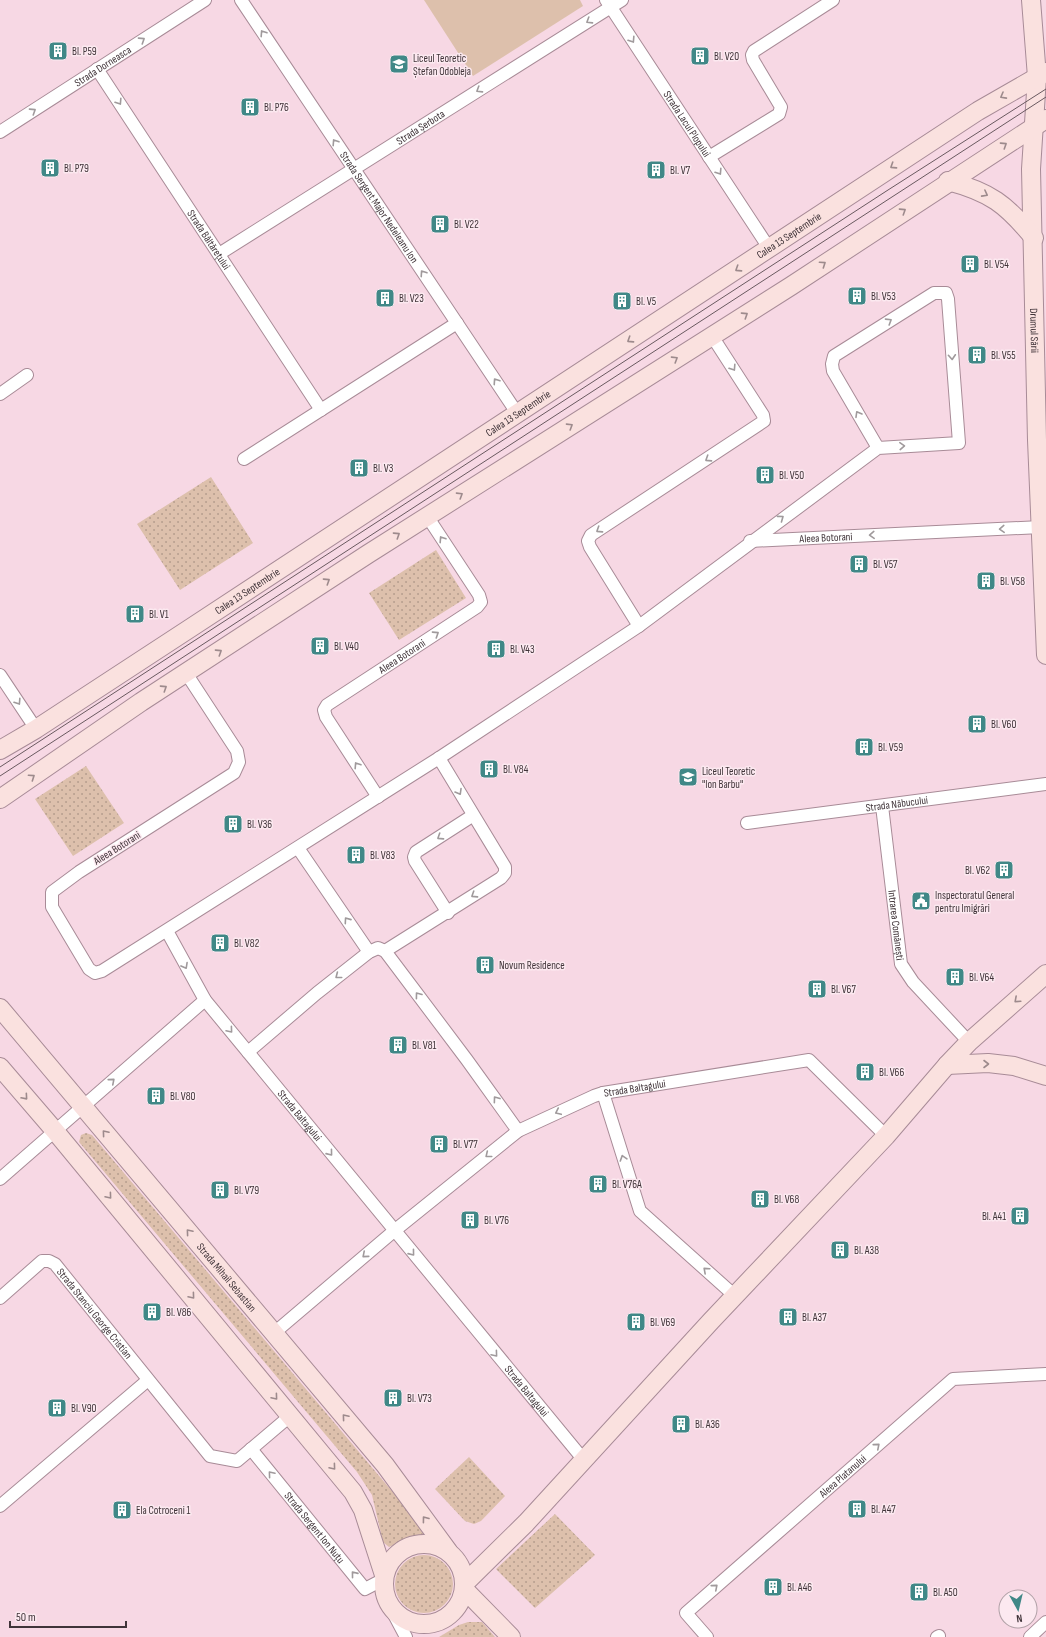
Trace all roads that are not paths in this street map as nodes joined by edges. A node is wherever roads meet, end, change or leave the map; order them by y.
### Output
1 (205, 0) edge
2 (241, 0) edge
3 (622, 0) edge
4 (833, 0) edge
5 (1031, 0) edge
6 (608, 4) edge
7 (98, 69) junction
8 (1044, 74) edge
9 (1040, 123) edge
10 (0, 132) edge
11 (709, 157) junction
12 (353, 170) junction
13 (948, 182) junction
14 (1034, 238) junction
15 (769, 248) junction
16 (219, 254) junction
17 (456, 323) junction
18 (712, 336) junction
19 (27, 375) dead end
20 (0, 394) edge
21 (321, 410) junction
22 (517, 413) junction
23 (878, 448) junction
24 (244, 459) dead end
25 (427, 516) junction
26 (1041, 527) junction
27 (750, 542) junction
28 (639, 626) junction
29 (1046, 655) edge
30 (186, 673) junction
31 (0, 675) edge
32 (36, 729) junction
33 (0, 750) edge
34 (439, 758) junction
35 (1046, 784) edge
36 (378, 797) junction
37 (0, 799) edge
38 (882, 806) junction
39 (472, 816) junction
40 (747, 823) dead end
41 (298, 848) junction
42 (448, 912) junction
43 (167, 931) junction
44 (385, 951) junction
45 (369, 952) junction
46 (1046, 974) edge
47 (205, 1000) junction
48 (0, 1008) edge
49 (969, 1042) junction
50 (248, 1052) junction
51 (947, 1066) junction
52 (0, 1067) edge
53 (1046, 1076) edge
54 (598, 1094) junction
55 (83, 1106) junction
56 (55, 1130) junction
57 (518, 1131) junction
58 (886, 1136) junction
59 (0, 1179) edge
60 (394, 1231) junction
61 (735, 1296) junction
62 (0, 1298) edge
63 (274, 1333) junction
64 (1046, 1374) edge
65 (148, 1380) junction
66 (290, 1416) junction
67 (251, 1450) junction
68 (583, 1459) junction
69 (0, 1506) edge
70 (452, 1555) junction
71 (488, 1560) junction
72 (384, 1577) junction
73 (464, 1586) junction
74 (390, 1607) junction
75 (1046, 1622) edge
76 (406, 1637) edge
77 (511, 1637) edge
78 (707, 1637) edge
79 (1030, 1637) edge

7 -> 1 street, Strada Dorneasca
12 -> 2 street, Strada Sergent Major Nedeleanu Ion
3 - 6 street, Strada Șerbota
4 - 11 street
5 - 8 main road, Drumul Sării
6 -> 11 street, Strada Lacul Plopului
6 -> 12 street, Strada Șerbota
10 -> 7 street, Strada Dorneasca
7 -> 16 street, Strada Băltărețului
8 - 9 main road, Drumul Sării
8 -> 15 main road, Calea 13 Septembrie
13 -> 9 main road
9 - 14 main road, Drumul Sării
11 -> 15 street, Strada Lacul Plopului
12 - 16 street, Strada Șerbota
17 -> 12 street, Strada Sergent Major Nedeleanu Ion
13 -> 14 main road
18 -> 13 main road
14 - 26 main road, Drumul Sării
15 -> 22 main road, Calea 13 Septembrie
16 - 21 street, Strada Băltărețului
17 - 21 street
22 -> 17 street, Strada Sergent Major Nedeleanu Ion
25 -> 18 main road
18 -> 28 street
19 - 20 street
21 - 24 street
22 - 32 main road, Calea 13 Septembrie
23 - 23 street
27 -> 23 street
30 -> 25 main road
36 -> 25 street, Aleea Botorani
26 -> 27 street, Aleea Botorani
26 - 29 main road, Drumul Sării
27 - 28 street, Aleea Botorani
28 - 34 street, Aleea Botorani
37 -> 30 main road
30 - 43 street, Aleea Botorani
31 -> 32 street
32 - 33 main road, Calea 13 Septembrie
34 - 36 street, Aleea Botorani
34 -> 39 street
35 - 38 street, Strada Năbucului
36 - 41 street, Aleea Botorani
38 - 40 street, Strada Năbucului
38 - 49 street, Intrarea Comănești
39 -> 42 street
39 -> 42 street
41 - 43 street, Aleea Botorani
45 -> 41 street
42 - 44 street
43 -> 47 street
44 - 45 street
57 -> 44 street
45 -> 50 street
46 -> 49 main road
47 -> 50 street, Strada Baltagului
55 -> 47 street
48 - 55 main road, Strada Mihail Sebastian
49 - 51 main road
50 -> 60 street, Strada Baltagului
51 -> 53 main road
51 - 58 main road
52 -> 56 main road
54 -> 57 street, Strada Baltagului
54 - 58 street, Strada Baltagului
61 -> 54 street
55 - 56 street
63 -> 55 main road, Strada Mihail Sebastian
56 - 59 street
56 -> 66 main road
57 -> 60 street, Strada Baltagului
58 - 61 main road
60 -> 63 street, Strada Baltagului
60 -> 68 street, Strada Baltagului
61 - 68 main road
62 - 65 street, Strada Stanciu George Cristian
70 -> 63 main road, Strada Mihail Sebastian
78 -> 64 street, Aleea Platanului
65 - 67 street, Strada Stanciu George Cristian
65 - 69 street
66 - 67 street, Strada Stanciu George Cristian
66 -> 72 main road
72 -> 67 street, Strada Sergent Ion Nuțu
68 - 71 main road
70 - 71 main road
70 - 72 main road
70 - 73 main road
71 - 73 main road
72 - 74 main road
73 - 74 main road
73 - 77 main road
74 - 76 street
75 - 79 street

